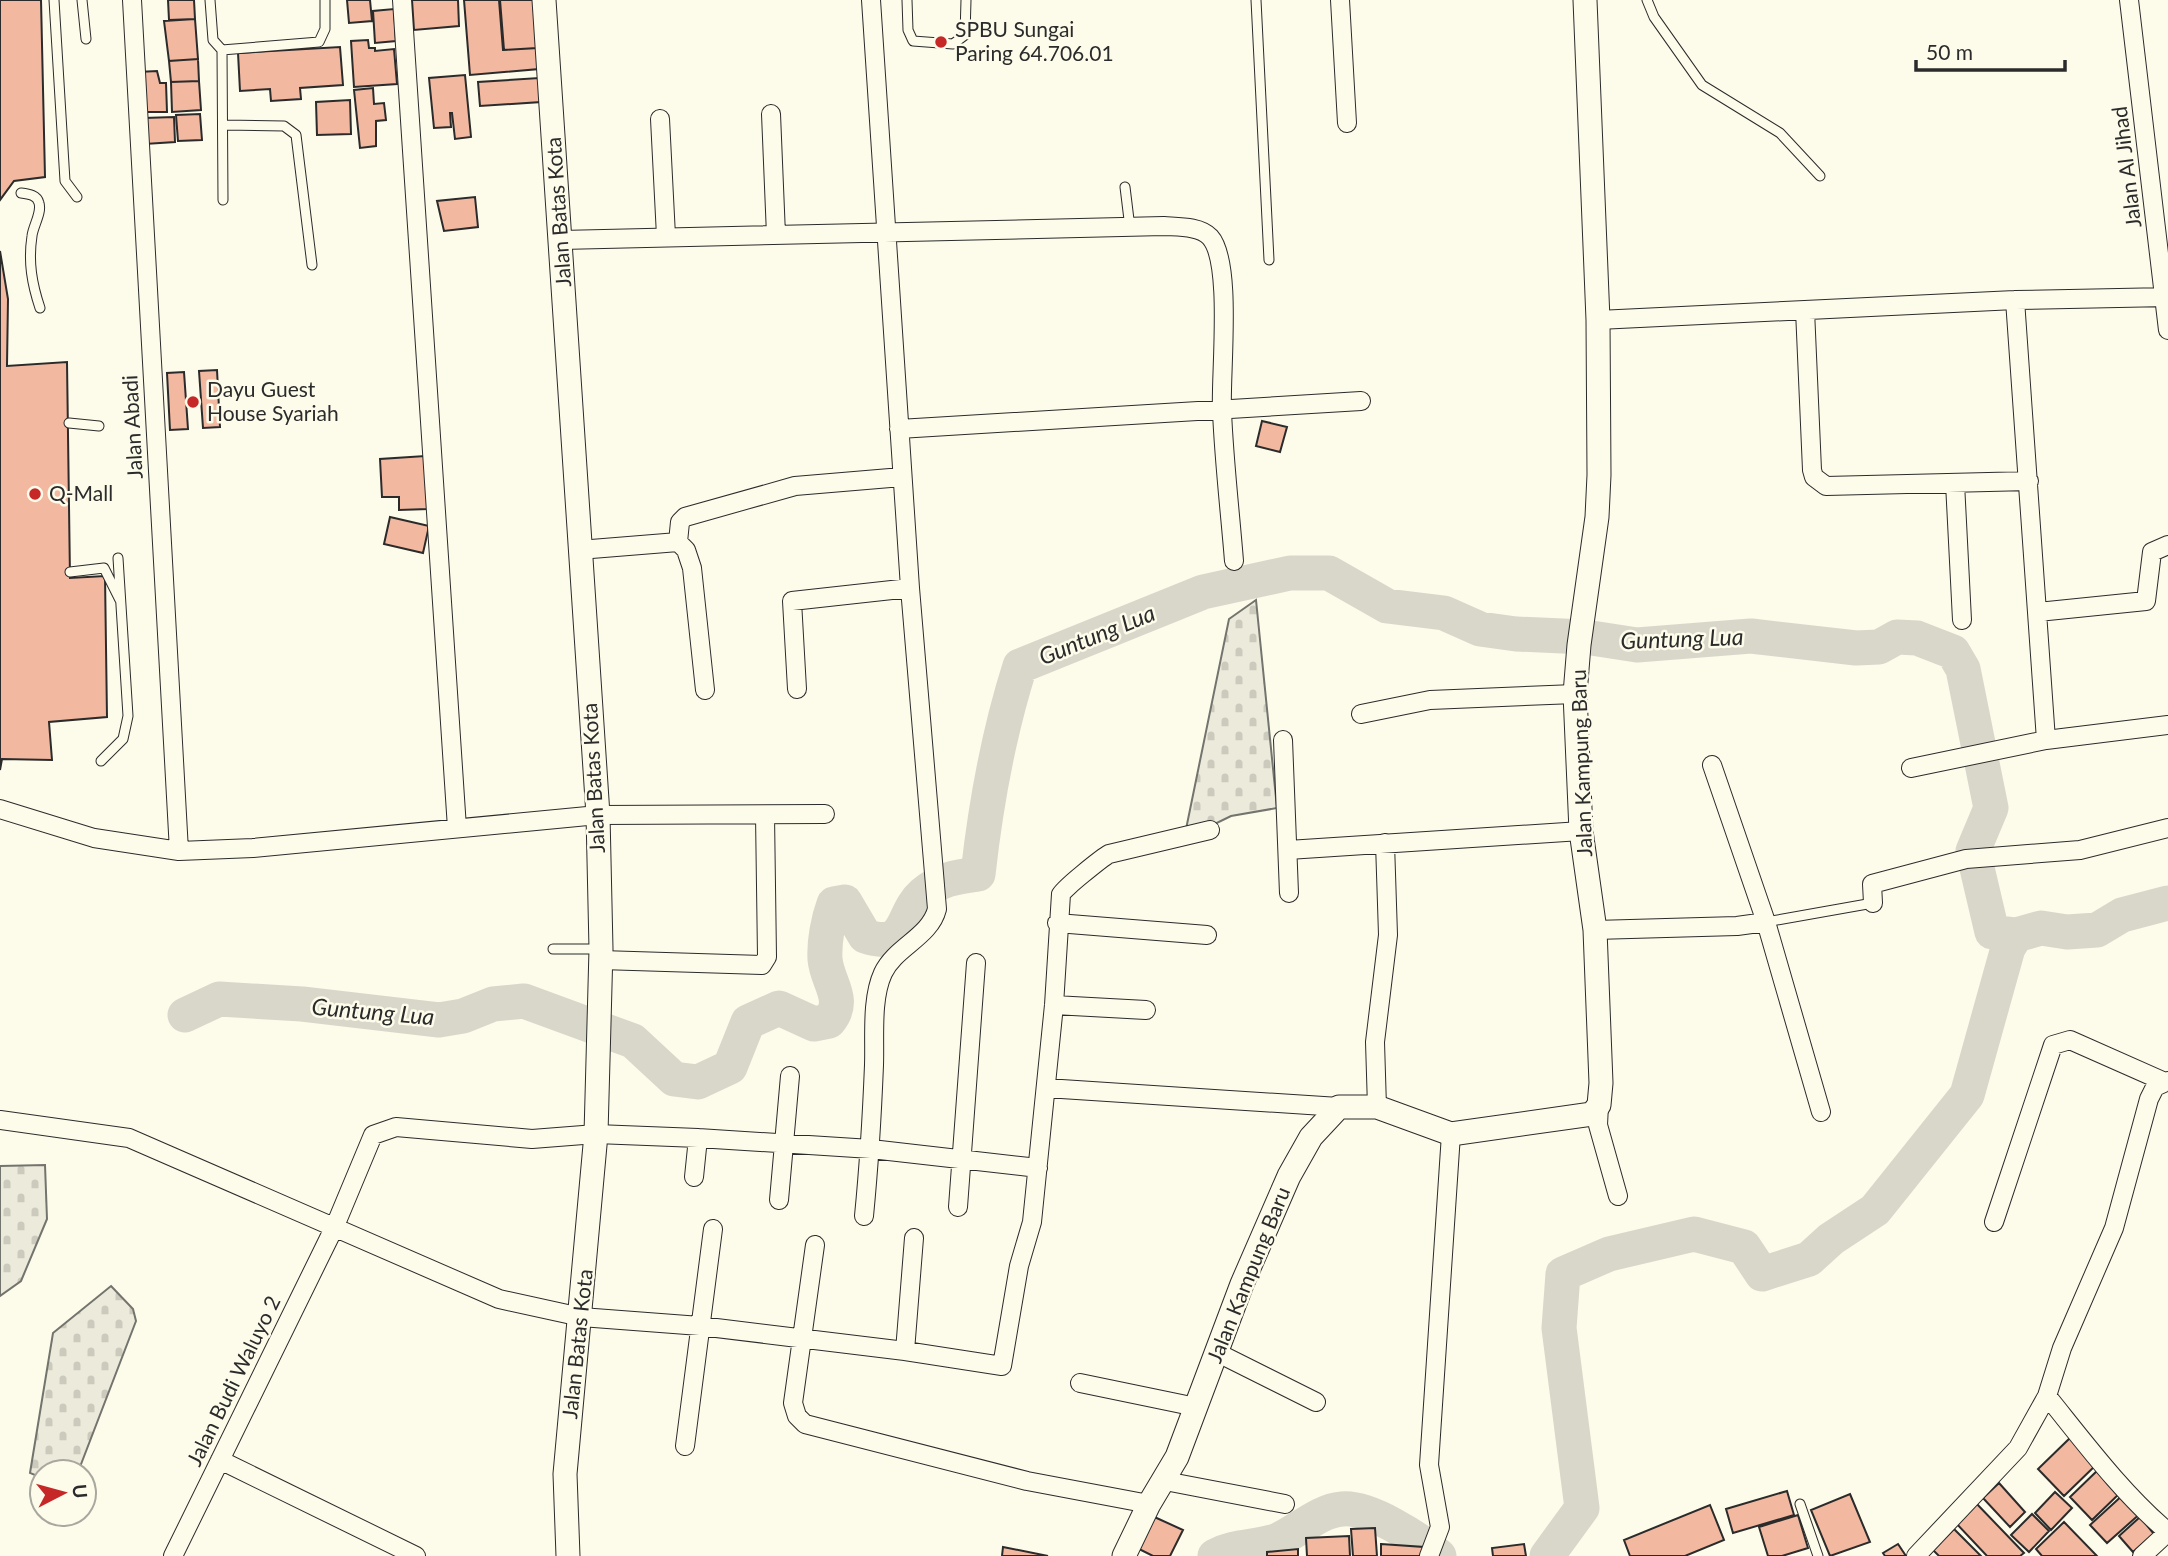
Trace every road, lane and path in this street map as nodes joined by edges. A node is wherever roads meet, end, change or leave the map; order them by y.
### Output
1 (54, 0) edge
2 (82, 0) edge
3 (132, 0) edge
4 (210, 0) edge
5 (325, 0) edge
6 (401, 0) edge
7 (544, 0) edge
8 (871, 0) edge
9 (907, 0) edge
10 (966, 0) edge
11 (1256, 0) edge
12 (1340, 0) edge
13 (1585, 0) edge
14 (1647, 0) edge
15 (2129, 0) edge
16 (86, 39) dead end
17 (222, 50) junction
18 (771, 114) dead end
19 (660, 119) dead end
20 (1347, 123) dead end
21 (223, 125) junction
22 (1821, 176) dead end
23 (1125, 187) dead end
24 (21, 193) dead end
25 (76, 197) dead end
26 (223, 200) dead end
27 (1130, 228) junction
28 (885, 234) junction
29 (776, 235) junction
30 (666, 236) junction
31 (561, 240) junction
32 (1269, 260) dead end
33 (312, 265) dead end
34 (2167, 298) edge
35 (2015, 300) junction
36 (40, 308) dead end
37 (1805, 310) junction
38 (1598, 320) junction
39 (2168, 330) edge
40 (1361, 401) dead end
41 (1222, 410) junction
42 (68, 424) dead end
43 (99, 426) dead end
44 (899, 429) junction
45 (902, 477) junction
46 (2029, 481) junction
47 (1955, 483) junction
48 (678, 542) junction
49 (2168, 545) edge
50 (579, 550) junction
51 (118, 558) dead end
52 (1234, 561) dead end
53 (70, 572) dead end
54 (910, 588) junction
55 (124, 608) junction
56 (2038, 612) junction
57 (1962, 620) dead end
58 (797, 689) dead end
59 (705, 690) dead end
60 (1576, 694) junction
61 (1361, 714) dead end
62 (2168, 725) edge
63 (1283, 740) dead end
64 (2046, 740) junction
65 (101, 761) dead end
66 (1712, 765) dead end
67 (1912, 768) dead end
68 (0, 809) edge
69 (825, 814) dead end
70 (598, 815) junction
71 (765, 815) junction
72 (457, 828) junction
73 (2168, 828) edge
74 (1210, 830) dead end
75 (1581, 831) junction
76 (1385, 842) junction
77 (1288, 850) junction
78 (179, 851) junction
79 (1289, 893) dead end
80 (1873, 903) joint
81 (1766, 922) junction
82 (1057, 923) junction
83 (1595, 930) junction
84 (1207, 936) dead end
85 (554, 949) dead end
86 (601, 954) junction
87 (976, 964) dead end
88 (1054, 1004) junction
89 (1146, 1010) dead end
90 (790, 1076) dead end
91 (2166, 1082) edge
92 (1046, 1088) junction
93 (1599, 1105) junction
94 (1339, 1107) junction
95 (1377, 1107) junction
96 (1821, 1112) dead end
97 (0, 1120) edge
98 (596, 1134) junction
99 (1451, 1134) junction
100 (698, 1138) junction
101 (784, 1143) junction
102 (871, 1149) junction
103 (961, 1160) junction
104 (1038, 1168) junction
105 (694, 1177) dead end
106 (1618, 1196) dead end
107 (779, 1200) dead end
108 (958, 1207) dead end
109 (864, 1216) dead end
110 (1994, 1222) dead end
111 (335, 1226) junction
112 (713, 1229) dead end
113 (914, 1238) dead end
114 (815, 1245) dead end
115 (581, 1317) junction
116 (700, 1326) junction
117 (804, 1338) junction
118 (905, 1351) junction
119 (1218, 1353) junction
120 (1080, 1383) dead end
121 (2047, 1396) junction
122 (1316, 1402) dead end
123 (1196, 1407) junction
124 (685, 1446) dead end
125 (220, 1460) junction
126 (1166, 1481) junction
127 (1149, 1504) junction
128 (1285, 1504) dead end
129 (1800, 1504) dead end
130 (2168, 1532) edge
131 (173, 1556) edge
132 (413, 1556) edge
133 (568, 1556) edge
134 (1124, 1556) edge
135 (1429, 1556) edge
136 (1818, 1556) edge
137 (1916, 1556) edge
138 (2142, 1556) edge

1 - 25 lane
2 - 16 lane
3 - 78 street, Jalan Abadi
4 - 17 lane
5 - 17 lane
6 - 72 street
7 - 31 street, Jalan Batas Kota
8 - 28 street
9 - 10 lane
11 - 32 lane
12 - 20 street
13 - 38 street, Jalan Kampung Baru
14 - 22 lane
15 - 34 street, Jalan Al Jihad
17 - 21 lane
18 - 29 street
19 - 30 street
21 - 26 lane
21 - 33 lane
23 - 27 lane
24 - 36 lane
27 - 28 street
27 - 41 street
28 - 29 street
28 - 44 street
29 - 30 street
30 - 31 street
31 - 50 street, Jalan Batas Kota
34 - 35 street
34 - 39 street, Jalan Al Jihad
35 - 37 street
35 - 46 street
37 - 38 street
37 - 47 street
38 - 60 street, Jalan Kampung Baru
40 - 41 street
41 - 44 street
41 - 52 street
42 - 43 lane
44 - 45 street
45 - 48 street
45 - 54 street
46 - 47 street
46 - 56 street
47 - 57 street
48 - 50 street
48 - 59 street
49 - 56 street
50 - 70 street, Jalan Batas Kota
51 - 55 lane
53 - 55 lane
54 - 58 street
54 - 102 street
55 - 65 lane
56 - 64 street
60 - 61 street
60 - 75 street, Jalan Kampung Baru
62 - 64 street
63 - 77 street
64 - 67 street
66 - 81 street
68 - 78 street
69 - 71 street
70 - 71 street
70 - 72 street
70 - 86 street, Jalan Batas Kota
71 - 86 street
72 - 78 street
73 - 80 street
74 - 82 street
75 - 76 street
75 - 83 street, Jalan Kampung Baru
76 - 77 street
76 - 95 street
77 - 79 street
80 - 81 lane
81 - 83 street
81 - 96 street
82 - 84 street
82 - 88 street
83 - 93 street, Jalan Kampung Baru
85 - 86 lane
86 - 98 street, Jalan Batas Kota
87 - 103 street
88 - 89 street
88 - 92 street
90 - 101 street
91 - 110 street
91 - 121 street
92 - 94 street
92 - 104 street
93 - 99 street
93 - 106 street
94 - 95 street
94 - 119 street, Jalan Kampung Baru
95 - 99 street
97 - 111 street
98 - 100 street
98 - 111 street, Jalan Budi Waluyo 2
98 - 115 street, Jalan Batas Kota
99 - 135 street
100 - 101 street
100 - 105 street
101 - 102 street
101 - 107 street
102 - 103 street
102 - 109 street
103 - 104 street
103 - 108 street
104 - 118 street
111 - 115 street
111 - 125 street, Jalan Budi Waluyo 2
112 - 116 street
113 - 118 street
114 - 117 street
115 - 116 street
115 - 133 street, Jalan Batas Kota
116 - 117 street
116 - 124 street
117 - 118 street
117 - 127 street
119 - 122 street
119 - 123 street, Jalan Kampung Baru
120 - 123 street
121 - 130 street
121 - 137 street
123 - 126 street, Jalan Kampung Baru
125 - 131 street, Jalan Budi Waluyo 2
125 - 132 street
126 - 127 street, Jalan Kampung Baru
126 - 128 street
127 - 134 street, Jalan Kampung Baru
129 - 136 lane
130 - 138 street

